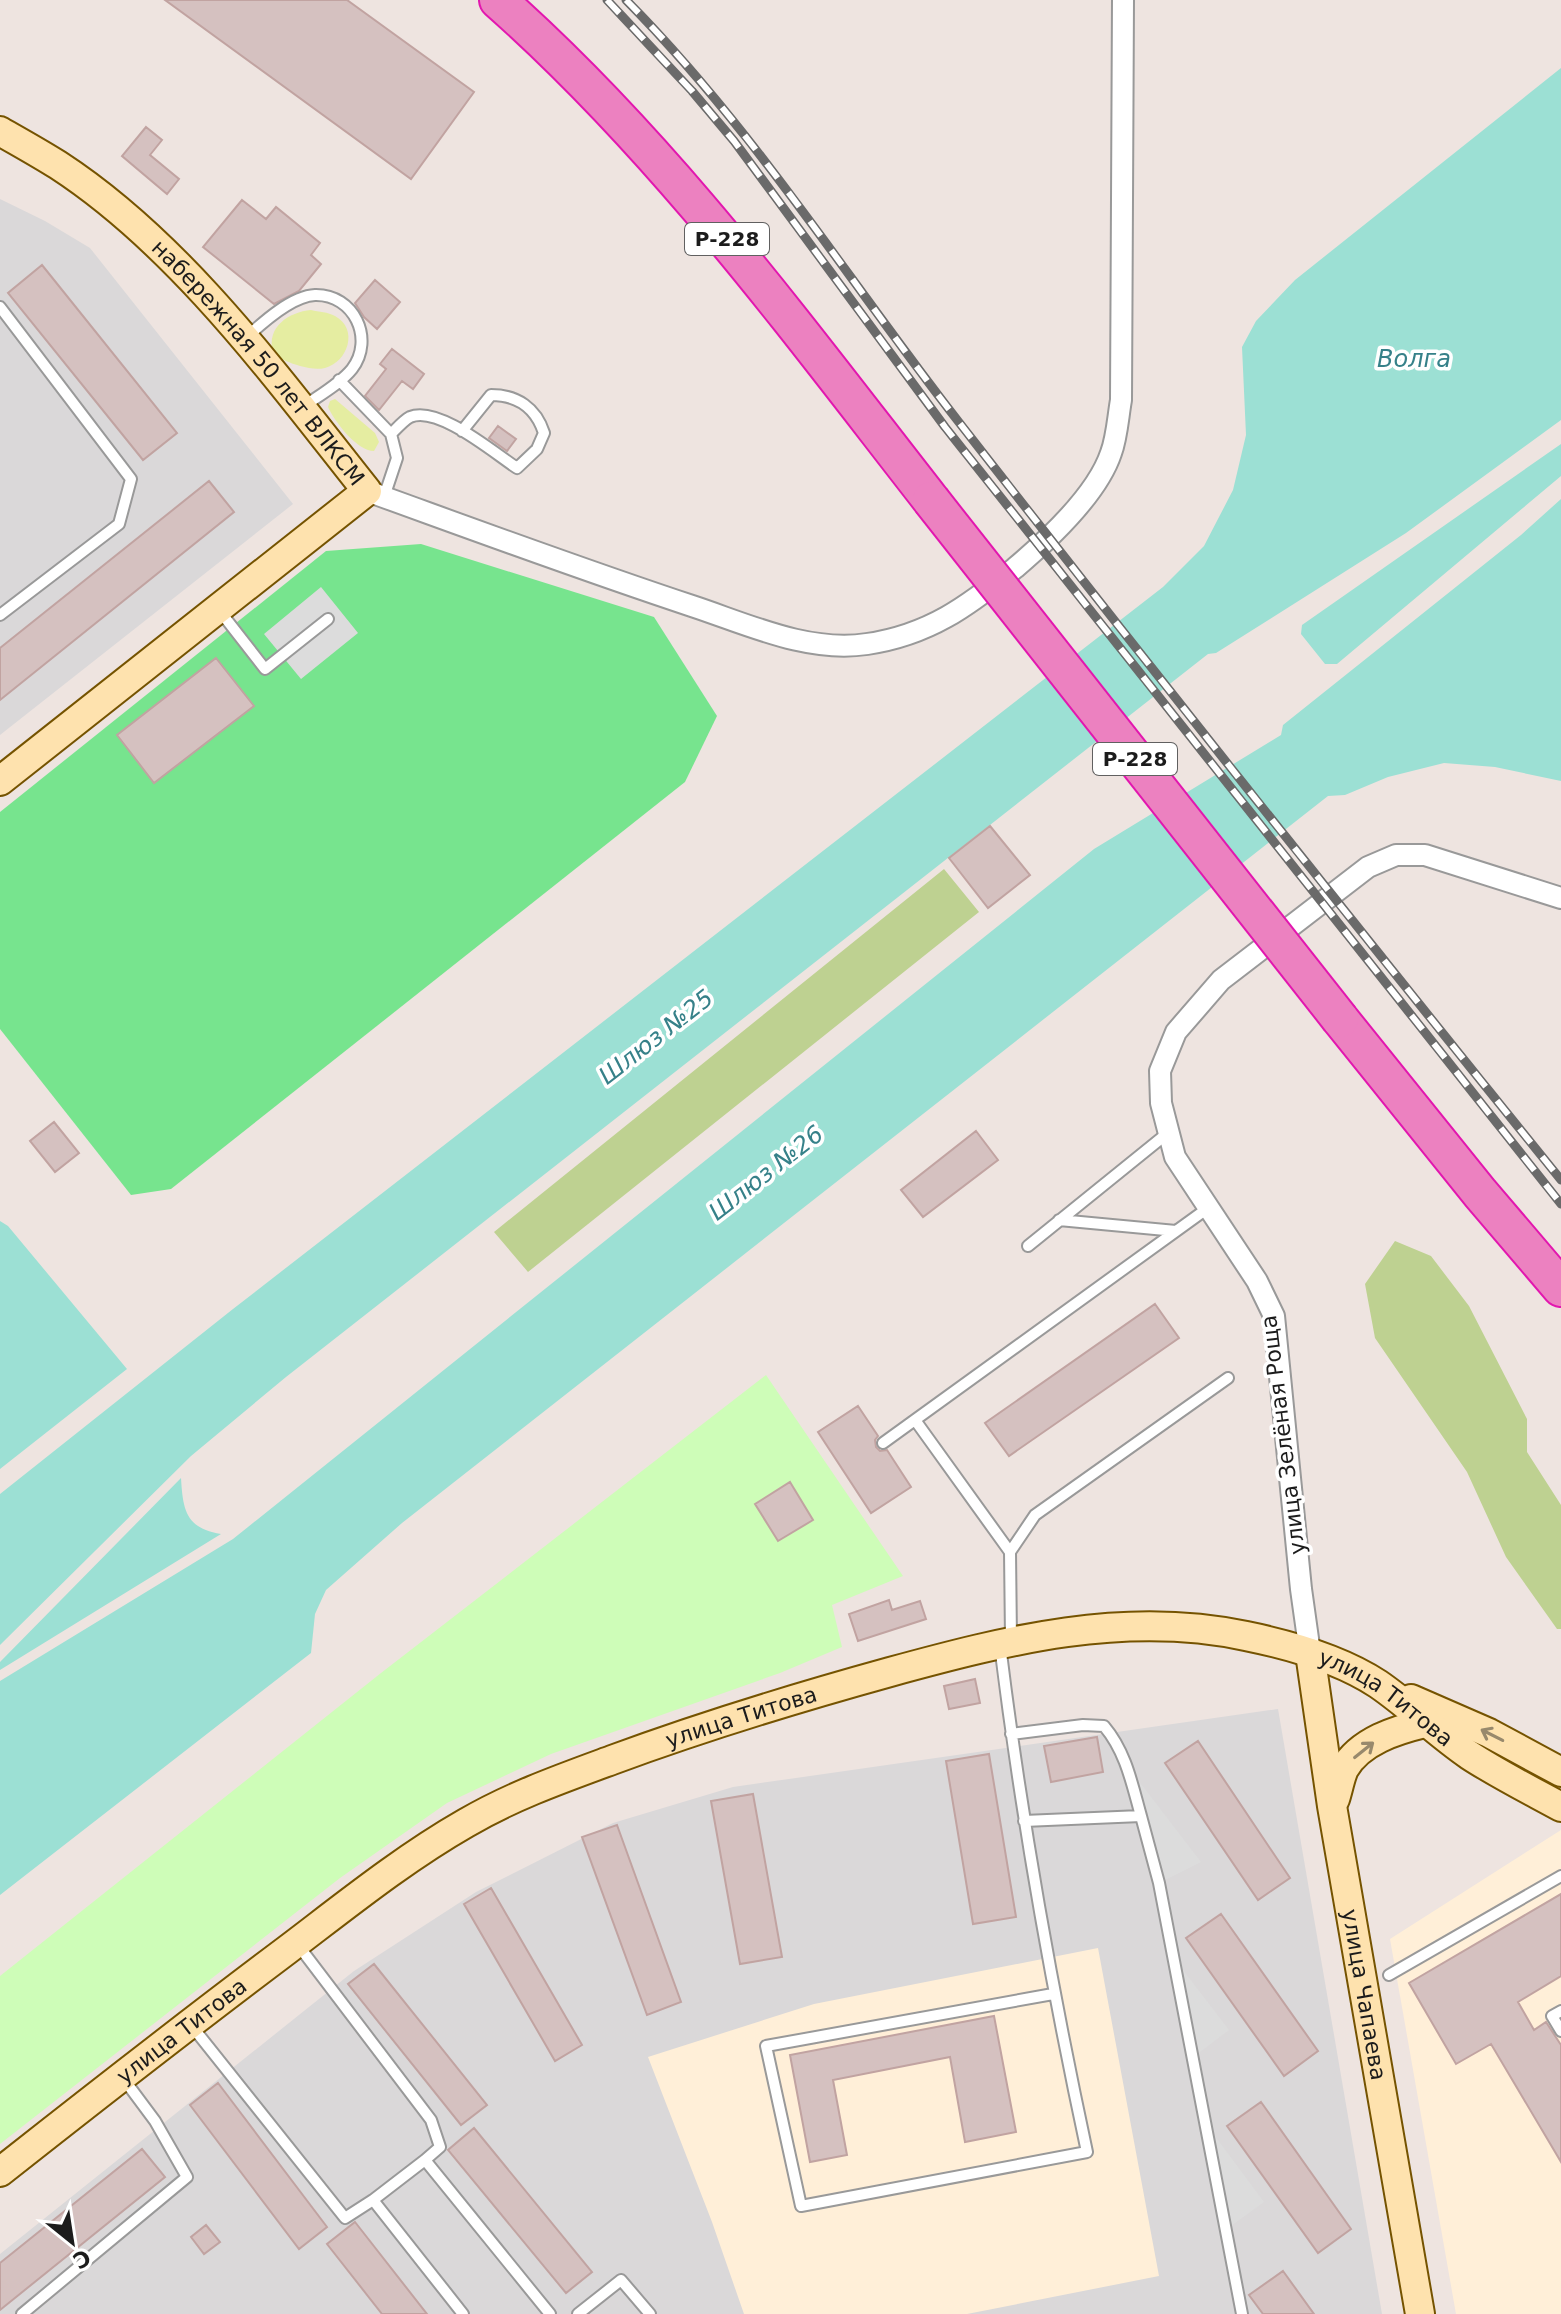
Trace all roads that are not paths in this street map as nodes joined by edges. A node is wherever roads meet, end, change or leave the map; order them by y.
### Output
1 (498, 0) edge
2 (1123, 0) edge
3 (0, 131) edge
4 (0, 307) edge
5 (245, 339) junction
6 (339, 380) junction
7 (301, 408) junction
8 (462, 431) junction
9 (391, 434) junction
10 (376, 494) junction
11 (218, 609) junction
12 (0, 615) edge
13 (328, 619) dead end
14 (0, 781) edge
15 (1561, 898) edge
16 (1169, 1132) junction
17 (1480, 1193) junction
18 (1208, 1208) junction
19 (1059, 1220) junction
20 (1176, 1231) junction
21 (1028, 1246) dead end
22 (1561, 1288) edge
23 (1561, 1312) edge
24 (1228, 1378) dead end
25 (915, 1420) junction
26 (883, 1443) dead end
27 (1010, 1552) junction
28 (1006, 1642) junction
29 (1310, 1653) junction
30 (1378, 1684) junction
31 (1425, 1723) junction
32 (1011, 1734) junction
33 (1561, 1772) edge
34 (1332, 1806) junction
35 (1561, 1807) edge
36 (1141, 1816) junction
37 (1024, 1821) junction
38 (1561, 1876) edge
39 (296, 1943) junction
40 (1389, 1975) dead end
41 (1053, 1994) junction
42 (1561, 2011) edge
43 (190, 2024) junction
44 (1561, 2031) edge
45 (121, 2077) junction
46 (425, 2160) junction
47 (0, 2172) edge
48 (373, 2200) junction
49 (22, 2314) edge
50 (463, 2314) edge
51 (550, 2314) edge
52 (578, 2314) edge
53 (650, 2314) edge
54 (1242, 2314) edge
55 (1420, 2314) edge

1 - 17 highway, Р-228, bridge
2 - 10 street
3 - 5 main road, набережная 50 лет ВЛКСМ
4 - 12 lane
5 - 6 lane
5 - 7 main road, набережная 50 лет ВЛКСМ
6 - 7 lane
6 - 9 lane
7 - 10 main road, набережная 50 лет ВЛКСМ
8 - 8 lane
8 - 9 lane
9 - 10 lane
10 - 11 main road, набережная 50 лет ВЛКСМ
11 - 13 lane
11 - 14 main road, набережная 50 лет ВЛКСМ
15 - 16 street, улица Зелёная Роща
16 - 18 street, улица Зелёная Роща
16 - 19 lane
17 - 22 highway, Р-228
17 - 23 highway, Р-228
18 - 20 lane
18 - 29 street, улица Зелёная Роща
19 - 20 lane
19 - 21 lane
20 - 25 lane
24 - 27 lane
25 - 26 lane
25 - 27 lane
27 - 28 lane
28 - 29 main road, улица Титова
28 - 32 lane
28 - 39 main road, улица Титова
29 - 30 main road, улица Титова
29 - 34 main road
30 - 31 main road, улица Титова
33 -> 30 main road
34 -> 31 main road, улица Чапаева
31 - 35 main road, улица Титова
32 - 36 lane
32 - 37 lane
34 - 55 main road, улица Чапаева
36 - 37 lane
36 - 54 lane
37 - 41 lane
38 - 40 lane
39 - 43 main road, улица Титова
39 - 46 lane
41 - 41 lane
42 - 44 lane
43 - 45 main road, улица Титова
43 - 48 lane
45 - 47 main road, улица Титова
45 - 49 lane
46 - 48 lane
46 - 51 lane
48 - 50 lane
52 - 53 lane

